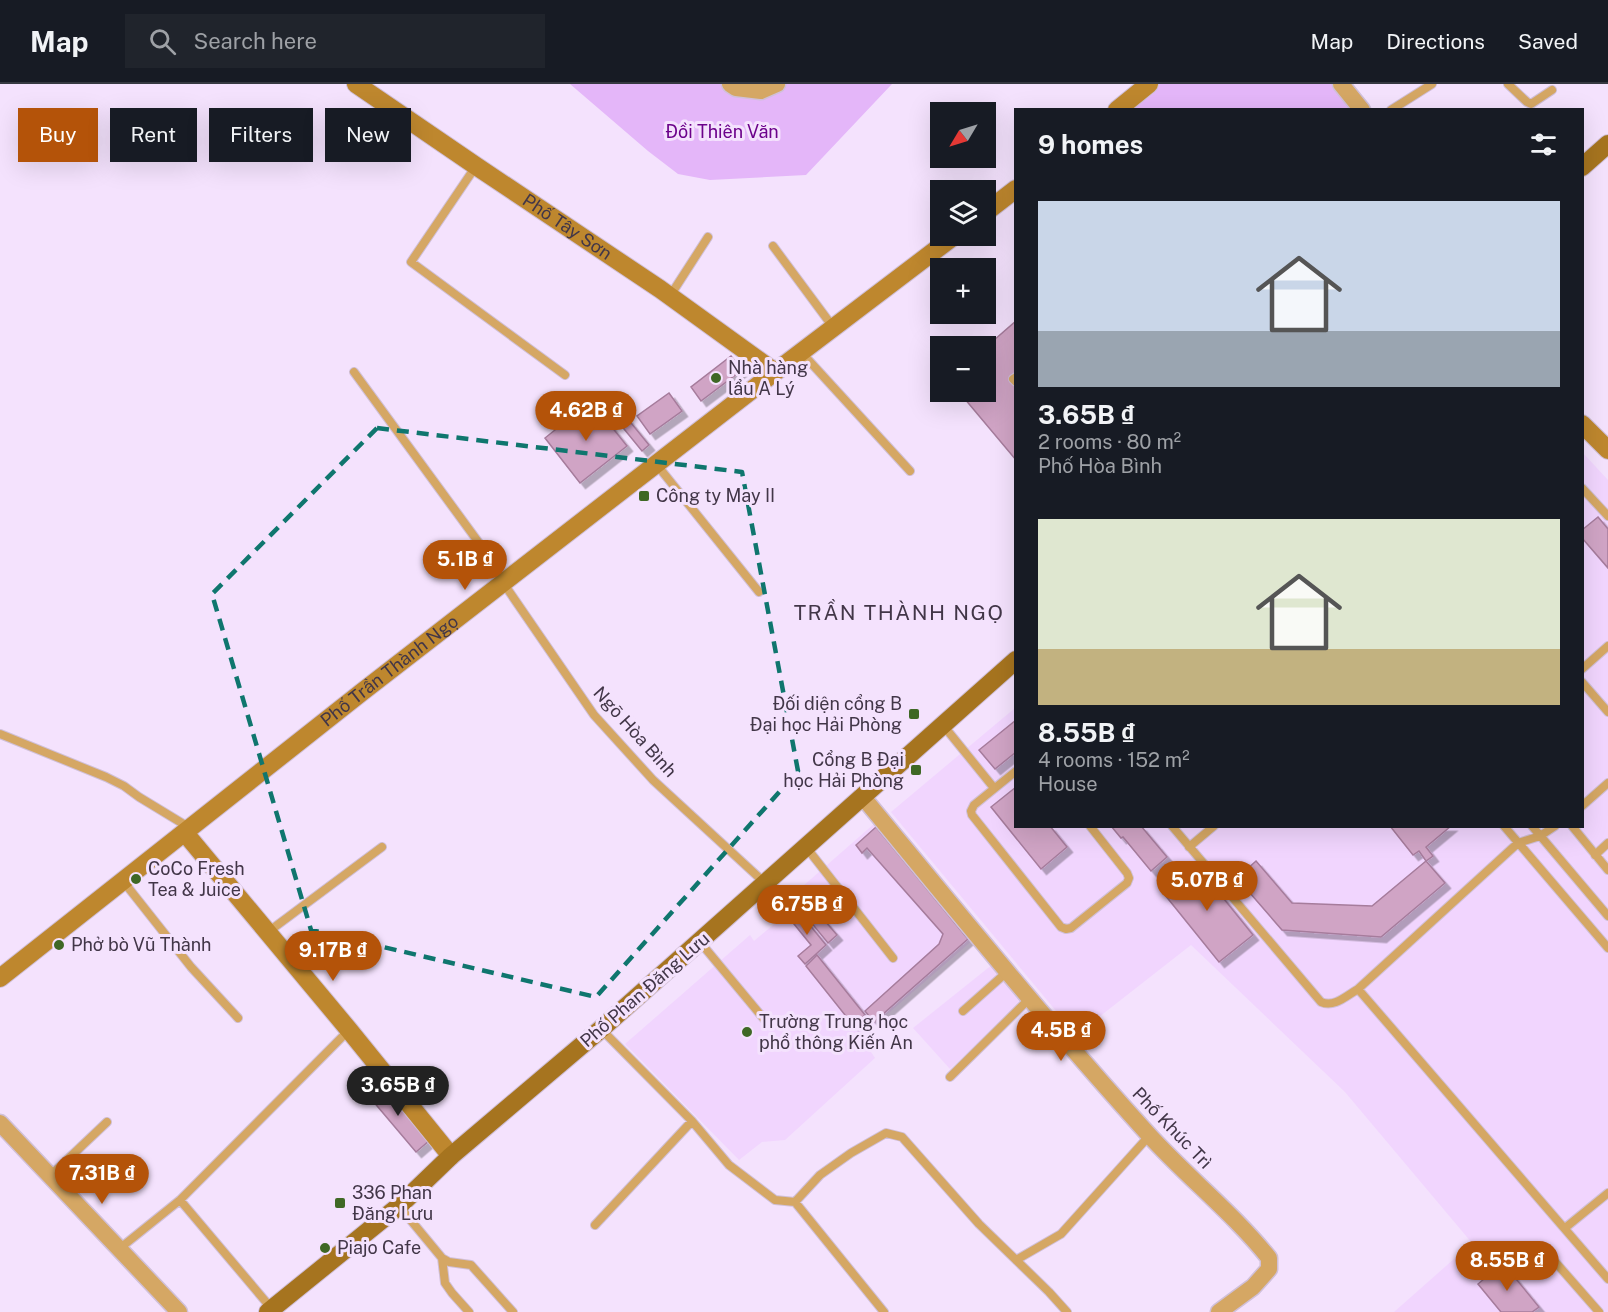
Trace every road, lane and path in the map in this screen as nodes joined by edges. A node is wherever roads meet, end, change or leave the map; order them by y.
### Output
1 (356, 84) edge
2 (730, 84) edge
3 (777, 84) edge
4 (1149, 84) edge
5 (1341, 84) edge
6 (1432, 84) edge
7 (1508, 84) edge
8 (1552, 90) dead end
9 (1119, 108) edge
10 (1360, 108) edge
11 (1394, 108) edge
12 (1608, 144) edge
13 (1584, 165) edge
14 (476, 166) junction
15 (1014, 191) edge
16 (996, 204) edge
17 (708, 237) dead end
18 (773, 246) dead end
19 (941, 246) edge
20 (670, 297) junction
21 (834, 327) junction
22 (801, 352) junction
23 (354, 372) dead end
24 (775, 372) junction
25 (565, 375) dead end
26 (1584, 426) edge
27 (1608, 450) edge
28 (657, 465) junction
29 (910, 471) dead end
30 (1584, 491) edge
31 (1608, 516) edge
32 (504, 584) junction
33 (759, 592) dead end
34 (1608, 645) edge
35 (1014, 662) edge
36 (1584, 667) edge
37 (1584, 684) edge
38 (1608, 712) edge
39 (942, 725) junction
40 (0, 734) edge
41 (1014, 772) edge
42 (1608, 783) edge
43 (993, 788) junction
44 (862, 796) junction
45 (1584, 804) edge
46 (1092, 828) edge
47 (1174, 828) edge
48 (1212, 828) edge
49 (1506, 828) edge
50 (1534, 828) edge
51 (1552, 828) edge
52 (1574, 828) edge
53 (187, 830) junction
54 (1540, 836) junction
55 (1518, 843) junction
56 (1608, 843) edge
57 (382, 846) dead end
58 (806, 847) junction
59 (1189, 847) junction
60 (1595, 855) junction
61 (1608, 870) edge
62 (123, 881) junction
63 (765, 884) junction
64 (1608, 915) edge
65 (268, 932) junction
66 (700, 942) junction
67 (1608, 948) edge
68 (893, 958) dead end
69 (1007, 972) junction
70 (0, 978) edge
71 (1358, 989) junction
72 (1029, 999) junction
73 (963, 1011) dead end
74 (238, 1018) dead end
75 (769, 1025) dead end
76 (601, 1029) junction
77 (349, 1030) junction
78 (950, 1077) dead end
79 (692, 1121) junction
80 (107, 1122) dead end
81 (0, 1123) edge
82 (1149, 1136) junction
83 (451, 1156) junction
84 (50, 1176) junction
85 (1608, 1193) edge
86 (180, 1200) junction
87 (795, 1202) junction
88 (399, 1206) junction
89 (595, 1224) dead end
90 (1565, 1228) junction
91 (119, 1249) junction
92 (1550, 1256) dead end
93 (442, 1258) junction
94 (1016, 1260) junction
95 (1608, 1279) edge
96 (270, 1310) edge
97 (179, 1312) edge
98 (469, 1312) edge
99 (513, 1312) edge
100 (884, 1312) edge
101 (1067, 1312) edge
102 (1219, 1312) edge
103 (1599, 1312) edge

1 - 14 main road, Phố Tây Sơn
2 - 3 street
4 - 9 main road
5 - 10 street
6 - 11 lane
7 - 8 lane
12 - 13 main road
14 - 20 main road, Phố Tây Sơn
14 - 25 lane
15 - 16 main road
17 - 20 lane
18 - 21 lane
19 - 21 main road, Phố Trần Thành Ngọ
20 - 24 main road, Phố Tây Sơn
21 - 22 main road, Phố Trần Thành Ngọ
22 - 24 main road, Phố Trần Thành Ngọ
22 - 29 lane
23 - 32 lane, Ngõ Hòa Bình
24 - 28 main road, Phố Trần Thành Ngọ
26 - 27 main road
28 - 32 main road, Phố Trần Thành Ngọ
28 - 33 lane
30 - 31 lane
32 - 53 main road, Phố Trần Thành Ngọ
32 - 63 lane, Ngõ Hòa Bình
34 - 36 lane
35 - 39 main road, Phố Phan Đăng Lưu
37 - 38 lane
39 - 43 lane
39 - 44 main road, Phố Phan Đăng Lưu
40 - 53 lane
41 - 43 lane
42 - 45 lane
43 - 46 lane
44 - 58 main road, Phố Phan Đăng Lưu
44 - 69 street, Phố Khúc Trì
47 - 59 lane
48 - 59 lane
49 - 55 lane
50 - 54 lane
51 - 54 lane
52 - 60 lane
53 - 62 main road, Phố Trần Thành Ngọ
53 - 65 main road
54 - 55 lane
54 - 64 lane
55 - 67 lane
55 - 71 lane
56 - 60 lane
57 - 65 lane
58 - 63 main road, Phố Phan Đăng Lưu
58 - 68 lane
59 - 71 lane
60 - 61 lane
62 - 70 main road, Phố Trần Thành Ngọ
62 - 74 lane
63 - 66 main road, Phố Phan Đăng Lưu
65 - 77 main road
66 - 75 lane
66 - 76 main road, Phố Phan Đăng Lưu
69 - 72 street, Phố Khúc Trì
69 - 73 lane
71 - 90 lane
72 - 78 lane
72 - 82 street, Phố Khúc Trì
76 - 79 lane
76 - 83 main road, Phố Phan Đăng Lưu
77 - 83 main road
77 - 86 lane
79 - 87 lane
79 - 89 lane
80 - 84 lane
81 - 84 street
82 - 94 lane
82 - 102 street, Phố Khúc Trì
83 - 88 main road, Phố Phan Đăng Lưu
84 - 91 street
85 - 90 lane
86 - 91 lane
86 - 96 lane
87 - 94 lane
87 - 100 lane
88 - 93 lane
88 - 96 main road, Phố Phan Đăng Lưu
90 - 95 lane
91 - 97 street
92 - 103 lane
93 - 98 lane
93 - 99 lane
94 - 101 lane

